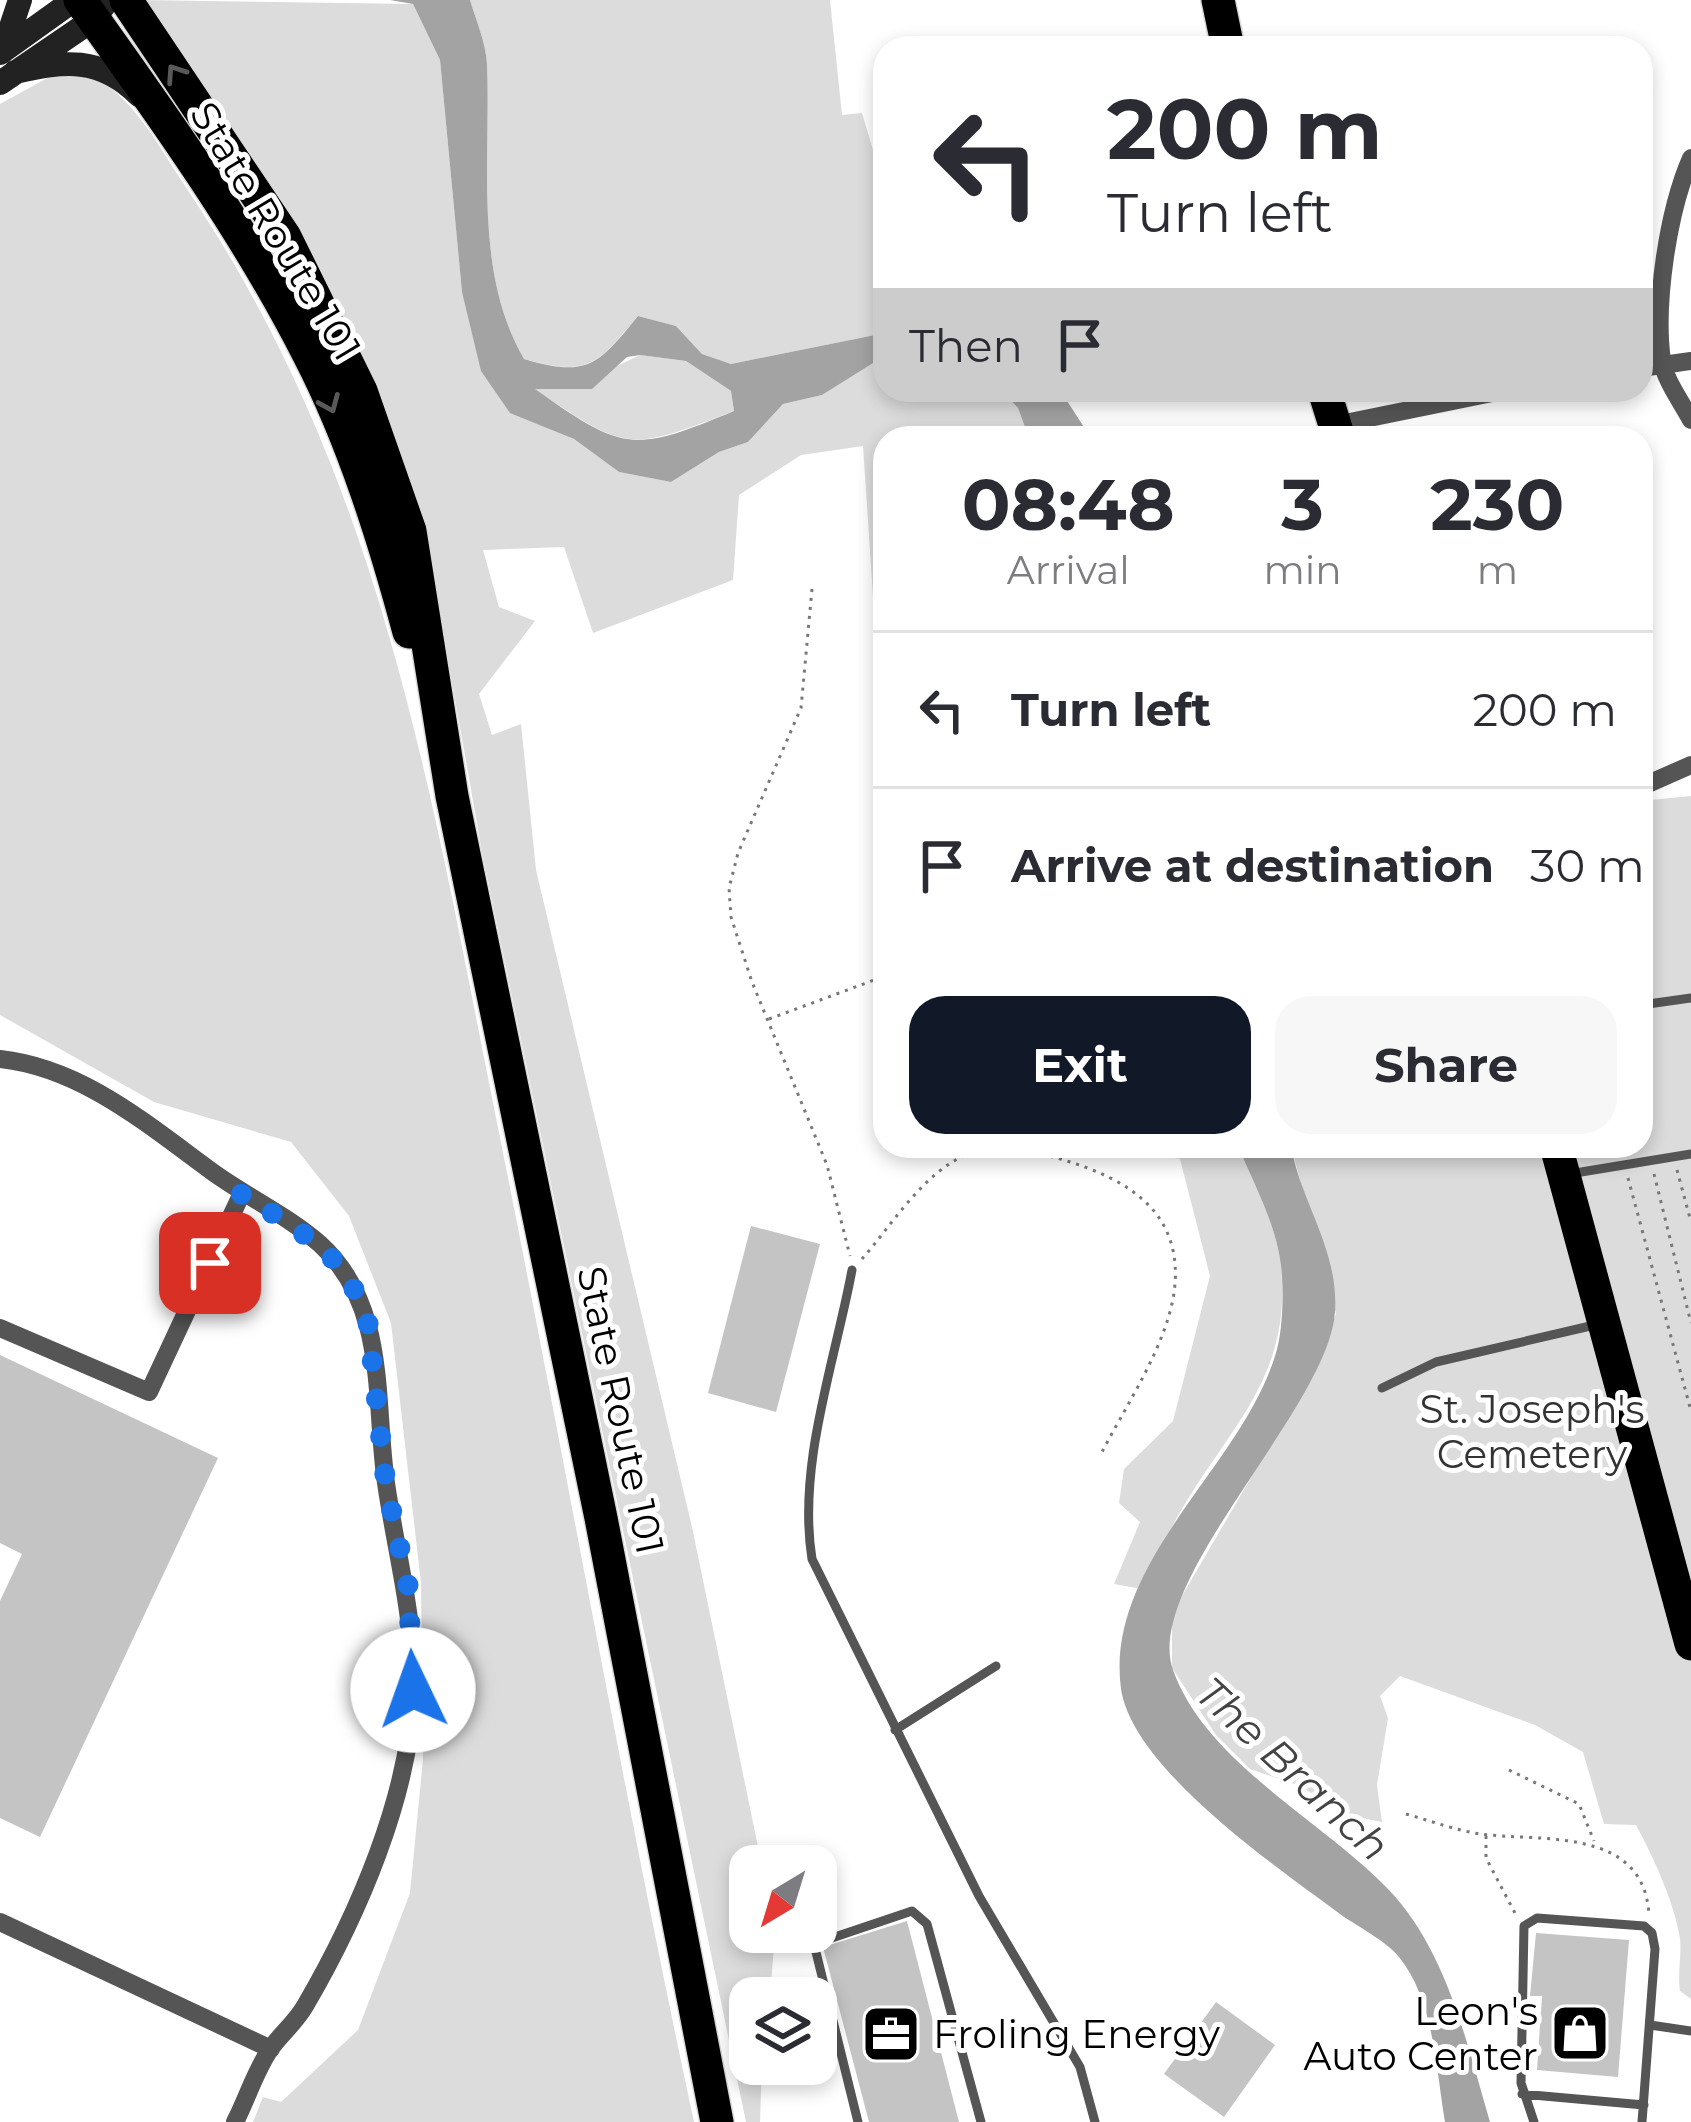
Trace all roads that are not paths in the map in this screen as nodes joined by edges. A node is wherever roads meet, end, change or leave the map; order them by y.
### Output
1 (20, 0) edge
2 (126, 0) edge
3 (1218, 0) edge
4 (89, 5) edge
5 (1226, 36) edge
6 (5, 65) edge
7 (158, 114) junction
8 (1691, 158) edge
9 (1691, 361) edge
10 (1662, 364) junction
11 (1653, 366) edge
12 (1457, 402) edge
13 (1691, 420) edge
14 (1358, 426) edge
15 (1691, 765) edge
16 (1653, 782) edge
17 (452, 796) junction
18 (1691, 998) edge
19 (1653, 1003) edge
20 (0, 1059) edge
21 (1691, 1154) edge
22 (1560, 1160) edge
23 (242, 1193) junction
24 (853, 1270) road end
25 (1605, 1323) junction
26 (0, 1328) edge
27 (1382, 1388) dead end
28 (1691, 1644) edge
29 (996, 1666) dead end
30 (895, 1730) junction
31 (0, 1922) edge
32 (1650, 2025) junction
33 (1691, 2032) edge
34 (704, 2042) junction
35 (271, 2049) junction
36 (1522, 2094) junction
37 (1644, 2105) junction
38 (236, 2122) edge
39 (716, 2122) edge
40 (726, 2122) edge
41 (858, 2122) edge
42 (981, 2122) edge
43 (1095, 2122) edge
44 (1534, 2122) edge
45 (1642, 2122) edge

1 - 6 street
17 -> 2 highway, State Route 101
3 - 5 highway
4 - 6 street
4 - 7 highway, State Route 101
6 - 7 street
7 -> 17 highway, State Route 101
8 - 10 street
9 - 10 street
10 - 11 street
10 - 13 street
12 - 14 street
15 - 16 street
17 - 34 highway, State Route 101
18 - 19 lane
20 - 23 street
21 - 22 lane
22 - 25 highway
23 - 26 street
23 - 35 street
24 - 30 lane
25 - 27 lane
25 - 28 highway
29 - 30 lane
30 - 43 lane
31 - 35 street
32 - 33 lane
32 - 36 lane
32 - 37 lane
34 - 39 highway, State Route 101
34 - 40 highway, State Route 101
35 - 38 street
36 - 37 lane
36 - 44 lane
37 - 45 lane
41 - 42 lane

